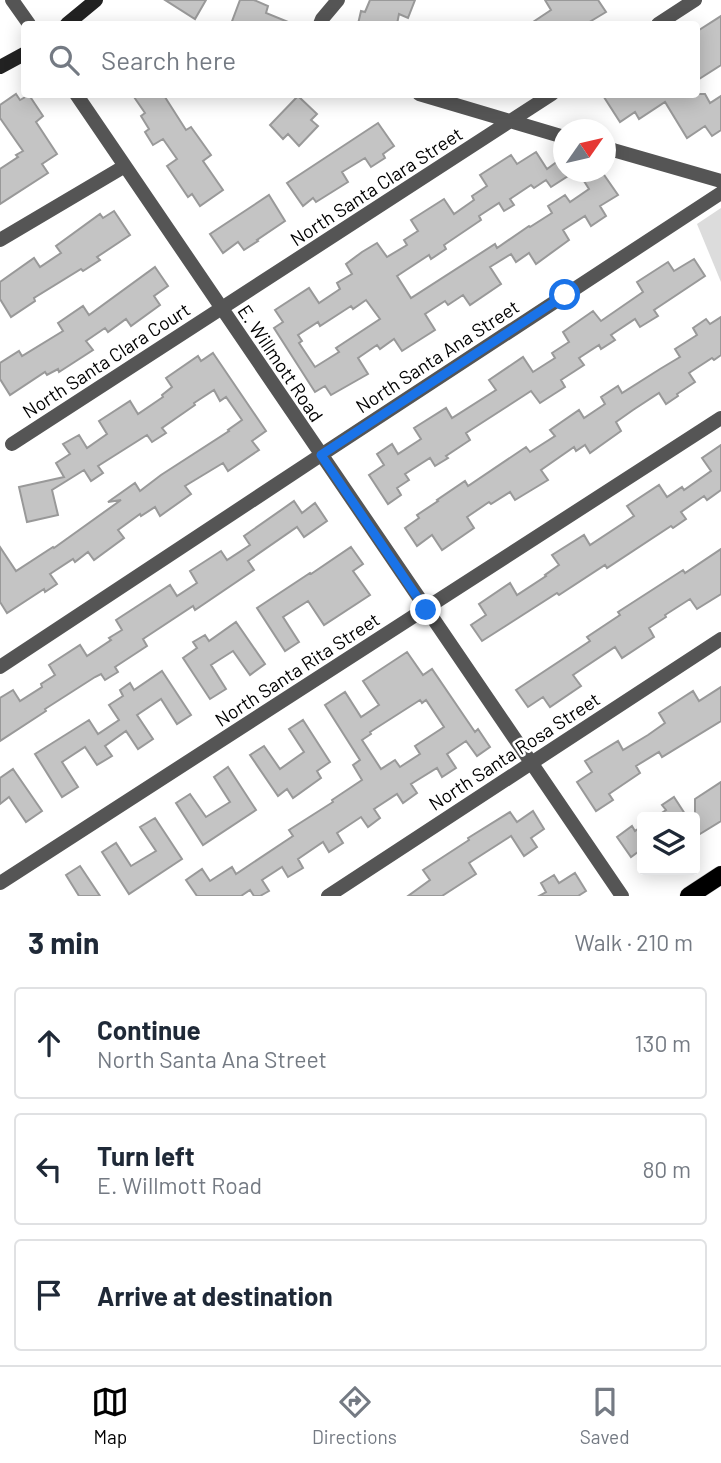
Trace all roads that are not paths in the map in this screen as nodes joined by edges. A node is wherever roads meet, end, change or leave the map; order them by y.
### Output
1 (12, 0) edge
2 (96, 0) edge
3 (338, 0) edge
4 (695, 0) edge
5 (27, 21) edge
6 (71, 21) edge
7 (322, 21) edge
8 (663, 21) edge
9 (21, 56) edge
10 (0, 67) edge
11 (79, 98) edge
12 (432, 98) edge
13 (546, 98) edge
14 (511, 122) junction
15 (553, 134) edge
16 (616, 151) edge
17 (125, 166) junction
18 (721, 181) edge
19 (721, 193) edge
20 (0, 240) edge
21 (221, 309) junction
22 (721, 418) edge
23 (12, 444) dead end
24 (321, 455) junction
25 (426, 610) junction
26 (721, 639) edge
27 (0, 667) edge
28 (530, 764) junction
29 (721, 875) edge
30 (0, 883) edge
31 (328, 896) edge
32 (622, 896) edge
33 (689, 896) edge

1 - 5 street
2 - 6 street
3 - 7 street
4 - 8 street
9 - 10 street
11 - 17 street, E. Willmott Road
12 - 14 street
13 - 14 street, North Santa Clara Street
14 - 15 street
14 - 21 street, North Santa Clara Street
16 - 18 street
17 - 20 street
17 - 21 street, E. Willmott Road
19 - 24 street, North Santa Ana Street
21 - 23 street, North Santa Clara Court
21 - 24 street, E. Willmott Road
22 - 25 street, North Santa Rita Street
24 - 25 street, E. Willmott Road
24 - 27 street, North Santa Ana Street
25 - 28 street, E. Willmott Road
25 - 30 street, North Santa Rita Street
26 - 28 street, North Santa Rosa Street
28 - 31 street, North Santa Rosa Street
28 - 32 street, E. Willmott Road
29 - 33 main road

